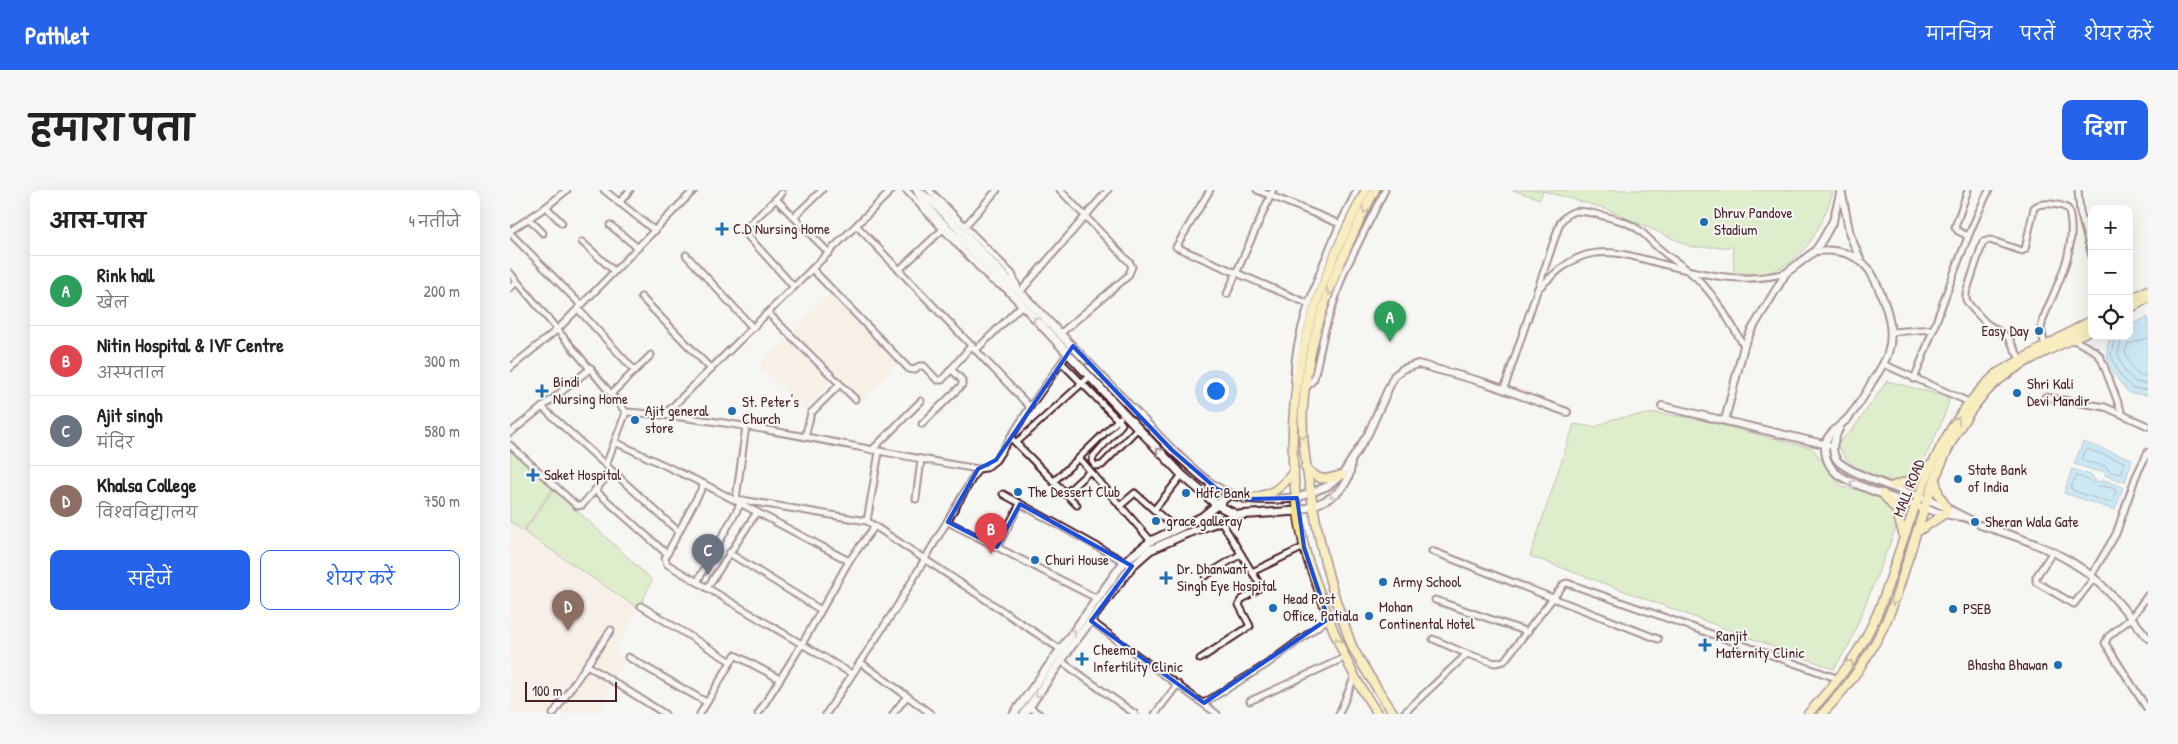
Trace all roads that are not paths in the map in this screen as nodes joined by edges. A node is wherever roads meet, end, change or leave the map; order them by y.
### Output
1 (566, 190) edge
2 (604, 190) edge
3 (630, 190) edge
4 (694, 190) edge
5 (822, 190) edge
6 (892, 190) edge
7 (906, 190) edge
8 (929, 190) edge
9 (997, 190) edge
10 (1060, 190) edge
11 (1108, 190) edge
12 (1210, 190) edge
13 (1257, 190) edge
14 (1357, 190) edge
15 (1366, 190) edge
16 (1375, 190) edge
17 (1385, 190) edge
18 (1841, 190) edge
19 (1968, 190) edge
20 (1989, 190) edge
21 (2078, 190) edge
22 (917, 191) edge
23 (782, 193) dead end
24 (1271, 193) edge
25 (776, 199) junction
26 (619, 203) junction
27 (546, 207) junction
28 (1084, 216) junction
29 (794, 217) junction
30 (529, 219) junction
31 (562, 223) dead end
32 (610, 225) dead end
33 (857, 226) junction
34 (965, 226) junction
35 (1347, 227) junction
36 (943, 229) junction
37 (655, 231) junction
38 (510, 232) edge
39 (543, 233) dead end
40 (1968, 236) junction
41 (582, 242) dead end
42 (638, 248) junction
43 (1815, 250) junction
44 (2090, 250) edge
45 (829, 253) junction
46 (686, 255) dead end
47 (1861, 261) junction
48 (812, 269) junction
49 (899, 270) junction
50 (614, 271) junction
51 (1690, 272) junction
52 (510, 273) edge
53 (1236, 273) junction
54 (1786, 273) junction
55 (518, 282) junction
56 (794, 287) junction
57 (510, 288) edge
58 (1006, 289) junction
59 (1019, 290) junction
60 (1536, 290) junction
61 (2148, 290) edge
62 (1226, 294) dead end
63 (641, 297) dead end
64 (2133, 298) edge
65 (2148, 298) edge
66 (1309, 304) junction
67 (1022, 305) junction
68 (579, 307) junction
69 (2133, 307) edge
70 (768, 313) junction
71 (2088, 322) edge
72 (753, 328) junction
73 (558, 329) junction
74 (1934, 329) junction
75 (2088, 331) edge
76 (1891, 332) junction
77 (1061, 333) junction
78 (2072, 339) junction
79 (1073, 346) junction
80 (1744, 346) junction
81 (2045, 346) junction
82 (974, 348) junction
83 (1068, 354) junction
84 (652, 355) dead end
85 (2020, 359) junction
86 (1062, 363) junction
87 (1883, 364) junction
88 (591, 368) junction
89 (510, 369) edge
90 (711, 369) junction
91 (951, 369) junction
92 (635, 371) junction
93 (1089, 377) junction
94 (1914, 378) junction
95 (1082, 383) junction
96 (840, 384) junction
97 (1295, 386) junction
98 (1305, 388) junction
99 (1504, 389) junction
100 (612, 393) junction
101 (2045, 397) dead end
102 (855, 400) dead end
103 (922, 402) dead end
104 (1969, 402) junction
105 (1662, 406) dead end
106 (542, 407) junction
107 (1030, 407) junction
108 (626, 412) junction
109 (1567, 412) dead end
110 (2122, 413) junction
111 (664, 414) junction
112 (1121, 417) junction
113 (1725, 420) junction
114 (510, 424) edge
115 (922, 424) dead end
116 (746, 426) junction
117 (2148, 426) edge
118 (1840, 427) junction
119 (1138, 428) junction
120 (512, 431) edge
121 (805, 437) junction
122 (1010, 437) junction
123 (616, 442) junction
124 (1016, 443) junction
125 (1825, 444) junction
126 (510, 445) edge
127 (1833, 446) junction
128 (872, 450) junction
129 (879, 452) junction
130 (2148, 452) edge
131 (1079, 458) junction
132 (921, 460) junction
133 (1934, 461) junction
134 (1351, 463) junction
135 (606, 465) junction
136 (1305, 468) junction
137 (978, 469) junction
138 (612, 471) junction
139 (1090, 471) junction
140 (1294, 471) junction
141 (1182, 475) junction
142 (1342, 475) junction
143 (1935, 480) junction
144 (1053, 482) junction
145 (704, 484) junction
146 (1893, 486) junction
147 (595, 490) junction
148 (1310, 493) junction
149 (1003, 494) dead end
150 (1065, 494) junction
151 (1883, 494) junction
152 (1229, 495) junction
153 (734, 498) junction
154 (1297, 498) junction
155 (1246, 499) junction
156 (916, 500) dead end
157 (1917, 500) junction
158 (741, 503) junction
159 (1020, 504) junction
160 (1927, 504) junction
161 (1077, 505) dead end
162 (1217, 505) junction
163 (1120, 506) junction
164 (1312, 506) junction
165 (1154, 510) junction
166 (1946, 510) junction
167 (1298, 511) junction
168 (757, 512) junction
169 (1236, 516) junction
170 (1971, 520) dead end
171 (867, 521) junction
172 (1221, 521) junction
173 (948, 522) junction
174 (1980, 525) dead end
175 (875, 526) junction
176 (1176, 529) junction
177 (679, 532) junction
178 (1917, 532) junction
179 (1904, 538) junction
180 (1151, 541) junction
181 (997, 547) junction
182 (1304, 547) junction
183 (1432, 551) dead end
184 (729, 553) junction
185 (2052, 553) junction
186 (667, 554) junction
187 (1241, 554) junction
188 (926, 559) junction
189 (849, 562) junction
190 (1124, 562) junction
191 (1132, 566) junction
192 (1252, 572) junction
193 (1205, 576) dead end
194 (2093, 577) junction
195 (697, 582) junction
196 (707, 588) junction
197 (2148, 595) edge
198 (1555, 598) junction
199 (1098, 599) junction
200 (1435, 600) dead end
201 (640, 606) dead end
202 (821, 610) junction
203 (2131, 618) junction
204 (1328, 619) junction
205 (1092, 621) junction
206 (611, 630) dead end
207 (1528, 632) junction
208 (1658, 638) dead end
209 (2148, 638) edge
210 (1433, 639) dead end
211 (802, 644) junction
212 (1060, 649) junction
213 (1467, 654) junction
214 (628, 657) dead end
215 (1344, 658) junction
216 (1200, 659) dead end
217 (730, 661) junction
218 (1061, 661) junction
219 (860, 662) junction
220 (588, 665) junction
221 (852, 674) junction
222 (1047, 675) junction
223 (1354, 678) junction
224 (780, 679) junction
225 (1838, 679) junction
226 (1178, 684) junction
227 (907, 696) junction
228 (1250, 701) dead end
229 (706, 702) junction
230 (1204, 703) junction
231 (2148, 710) edge
232 (1026, 711) edge
233 (828, 713) edge
234 (553, 714) edge
235 (666, 714) edge
236 (700, 714) edge
237 (758, 714) edge
238 (893, 714) edge
239 (931, 714) edge
240 (1014, 714) edge
241 (1039, 714) edge
242 (1135, 714) edge
243 (1155, 714) edge
244 (1217, 714) edge
245 (1339, 714) edge
246 (1378, 714) edge
247 (1394, 714) edge
248 (1403, 714) edge
249 (1808, 714) edge
250 (1822, 714) edge

1 - 27 street
2 - 26 street
3 - 26 street
4 - 37 street
5 - 29 street
6 - 33 street
7 - 36 street
8 - 34 street
9 - 34 street
10 - 28 street
11 - 28 street
12 - 53 street
13 - 24 street
14 - 35 street
15 - 35 main road
16 -> 35 main road
17 - 98 street
18 - 43 street
18 - 47 street
19 - 40 street
20 - 40 street
21 - 44 street
22 - 58 main road
22 - 59 main road
23 - 25 street
24 - 35 street
24 - 53 street
25 - 29 street
25 - 56 street
26 - 37 street
27 - 30 street
27 - 31 street
28 - 59 street
28 - 77 street
29 - 45 street
30 - 38 street
30 - 39 street
32 - 42 street
33 - 45 street
33 - 49 street
34 - 59 street
35 - 66 street
35 - 97 main road
35 -> 98 main road
36 - 49 street
36 - 58 street
37 - 42 street
38 - 68 street
40 - 74 street
41 - 50 street
42 - 50 street
43 - 47 street
43 - 54 street
45 - 48 street
46 - 72 street
47 - 76 street
48 - 56 street
48 - 91 street
49 - 82 street
50 - 68 street
51 - 54 street
51 - 60 street
51 - 60 street
51 - 80 street
52 - 55 street
53 - 62 street
53 - 66 street
54 - 80 street
55 - 57 street
55 - 73 street
56 - 70 street
58 - 67 main road
59 - 77 main road
60 - 99 street
61 - 64 main road
63 - 90 street
65 - 69 main road
66 - 97 street
67 - 82 street
83 -> 67 main road
68 - 73 street
68 - 92 street
70 - 72 street
70 - 96 street
71 - 81 main road, MALL ROAD
72 - 90 street
73 - 88 street
73 - 89 street
74 - 76 street
74 - 94 street
75 - 78 main road, MALL ROAD
76 - 87 street
77 - 79 main road
78 - 110 street
78 - 143 main road, MALL ROAD
79 - 83 street
79 -> 152 main road
80 - 113 street
81 - 85 main road, MALL ROAD
81 - 85 street
82 - 91 street
82 - 107 street
83 - 86 street
83 - 93 main road
84 - 92 street
85 - 104 main road, MALL ROAD
86 - 95 street
86 - 107 street
87 - 94 street
87 - 118 street
88 - 100 street
88 - 106 street
90 - 111 street
91 - 115 street
92 - 100 street
93 - 95 street
93 - 112 main road
94 - 104 street
95 - 112 street
95 - 124 street
96 - 102 street
96 - 121 street
97 - 140 main road
98 -> 136 main road
99 - 109 street
99 - 134 street
100 - 108 street
101 - 110 street
103 - 128 street
133 -> 104 main road, MALL ROAD
105 - 113 street
106 - 120 street
106 - 135 street
107 - 122 street
108 - 111 street
108 - 123 street
110 - 117 street
111 - 116 street
112 - 119 main road
112 - 119 street
112 - 131 street
113 - 125 street
114 - 120 street
116 - 121 street
116 - 153 street
118 - 125 street
118 - 127 street
141 -> 119 main road
121 - 128 street
122 - 124 street
122 - 137 street
123 - 135 street
123 - 145 street
124 - 144 street
125 - 127 street
151 -> 125 street
126 - 147 street
127 - 146 street
128 - 129 street
129 - 132 street
129 - 171 street
130 - 194 street
131 - 139 street
131 - 144 street
132 - 137 street
132 - 156 street
133 - 146 main road
133 - 157 main road, MALL ROAD
134 - 142 street
134 -> 164 street
135 - 138 street
136 - 142 main road
136 - 148 main road
137 - 173 street
138 - 147 street
138 - 177 street
139 - 150 street
139 - 163 street
140 - 154 main road
140 - 155 main road
141 - 162 main road
141 - 165 street
142 - 148 street
143 - 160 main road, MALL ROAD
143 - 166 main road
144 - 150 street
145 - 153 street
145 - 177 street
146 - 157 street
147 - 186 street
148 - 154 street
148 - 164 main road
149 - 159 street
150 - 161 street
151 - 157 street
151 - 179 main road
152 - 155 main road
152 - 162 main road
153 - 158 street
153 - 171 street
154 - 155 main road
154 - 167 main road
157 - 160 street
157 - 179 main road, MALL ROAD
158 - 168 street
158 - 195 street
159 - 181 street
159 - 190 street
160 - 166 street
160 - 178 main road, MALL ROAD
162 - 169 main road
162 - 176 main road
163 - 165 street
163 - 180 street
164 - 167 street
164 - 247 main road
165 - 176 street
166 - 170 street
166 - 178 main road
167 - 169 main road
167 - 182 main road
168 - 184 street
168 - 189 street
169 - 172 main road
171 - 175 street
172 - 187 street
172 - 191 main road
173 - 181 street
173 - 188 street
174 - 185 street
175 - 188 street
175 - 189 street
176 - 180 main road
177 - 186 street
178 -> 250 main road, MALL ROAD
225 -> 179 main road, MALL ROAD
180 - 190 main road
181 - 199 street
182 - 192 street
182 - 204 main road
183 - 198 street
184 - 196 street
184 - 202 street
185 - 194 street
185 - 194 street
186 - 195 street
187 - 192 street
187 - 193 street
188 - 212 street
188 - 219 street
189 - 202 street
190 - 191 street
190 - 199 main road
191 -> 205 main road
192 - 216 street
194 - 203 street
195 - 196 street
196 - 211 street
197 - 203 street
198 - 207 street
198 - 208 street
198 - 225 street
212 -> 199 main road
200 - 207 street
201 - 217 street
202 - 211 street
203 - 209 street
203 - 231 street
215 -> 204 main road
204 - 230 street
205 - 218 main road
205 - 226 street
206 - 220 street
207 - 213 street
210 - 213 street
211 - 221 street
211 - 224 street
212 - 222 main road
213 - 248 street
214 - 229 street
215 - 223 main road
215 - 228 street
217 - 224 street
217 - 229 street
218 - 222 main road
218 - 242 street
219 - 221 street
219 - 227 street
220 - 234 street
220 - 235 street
221 - 233 street
222 -> 232 main road
222 - 240 main road
223 - 245 street
223 - 246 main road
224 - 237 street
225 - 249 main road, MALL ROAD
226 - 230 street
226 - 243 street
227 - 238 street
227 - 239 street
229 - 236 street
230 - 244 street
232 - 241 street

